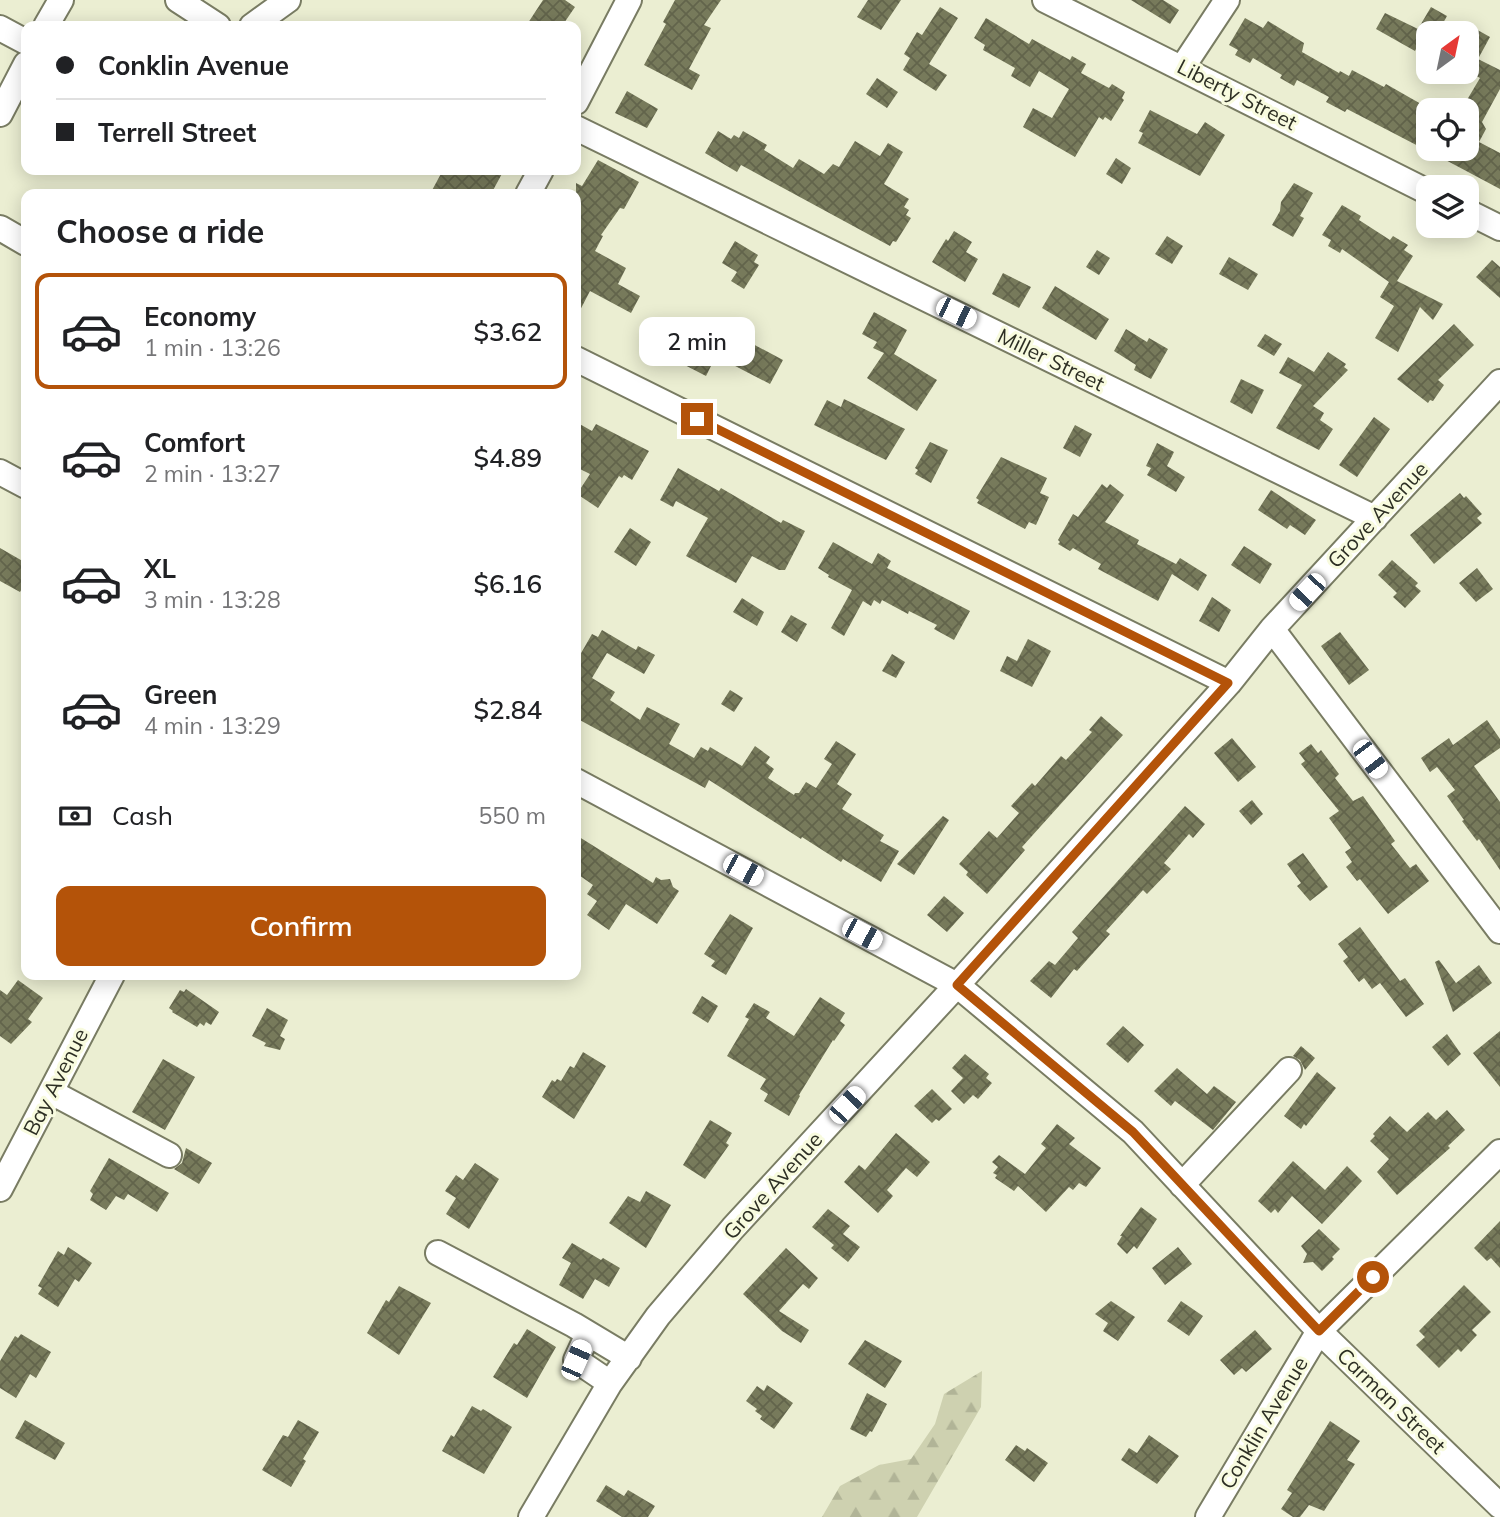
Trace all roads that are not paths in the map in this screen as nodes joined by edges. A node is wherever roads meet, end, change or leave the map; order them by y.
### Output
1 (61, 0) edge
2 (178, 0) edge
3 (288, 0) edge
4 (629, 0) edge
5 (1045, 0) edge
6 (1227, 0) edge
7 (49, 21) edge
8 (210, 21) edge
9 (259, 21) edge
10 (0, 28) edge
11 (21, 39) edge
12 (1182, 68) junction
13 (21, 74) edge
14 (581, 92) edge
15 (0, 114) edge
16 (581, 130) edge
17 (1416, 186) edge
18 (1479, 218) edge
19 (0, 228) edge
20 (1500, 228) edge
21 (21, 240) edge
22 (581, 361) edge
23 (1495, 397) edge
24 (0, 472) edge
25 (21, 483) edge
26 (1375, 518) junction
27 (1272, 629) junction
28 (1228, 683) junction
29 (581, 784) edge
30 (1500, 932) edge
31 (109, 980) edge
32 (957, 985) junction
33 (1289, 1070) dead end
34 (51, 1092) junction
35 (1500, 1152) edge
36 (169, 1155) dead end
37 (1182, 1185) junction
38 (0, 1189) edge
39 (438, 1253) dead end
40 (1319, 1331) junction
41 (588, 1334) junction
42 (629, 1358) junction
43 (610, 1383) junction
44 (1500, 1506) edge
45 (531, 1517) edge
46 (1208, 1517) edge

1 - 7 street
2 - 8 street
3 - 9 street
4 - 14 street
5 - 12 street, Liberty Street
6 - 12 street
10 - 11 street
12 - 17 street, Liberty Street
13 - 15 street
16 - 26 street, Miller Street
18 - 20 street
19 - 21 street
22 - 28 street
23 - 26 street, Grove Avenue
24 - 25 street
26 - 27 street, Grove Avenue
27 - 28 street, Grove Avenue
27 - 30 street
28 - 32 street, Grove Avenue
29 - 32 street, Carman Street
31 - 34 street, Bay Avenue
32 - 37 street, Carman Street
32 - 42 street, Grove Avenue
33 - 37 street
34 - 36 street
34 - 38 street, Bay Avenue
35 - 40 street, Conklin Avenue
37 - 40 street, Carman Street
39 - 41 street
40 - 44 street, Carman Street
40 - 46 street, Conklin Avenue
41 - 42 street
41 - 43 street
42 - 43 street, Grove Avenue
43 - 45 street, Grove Avenue

